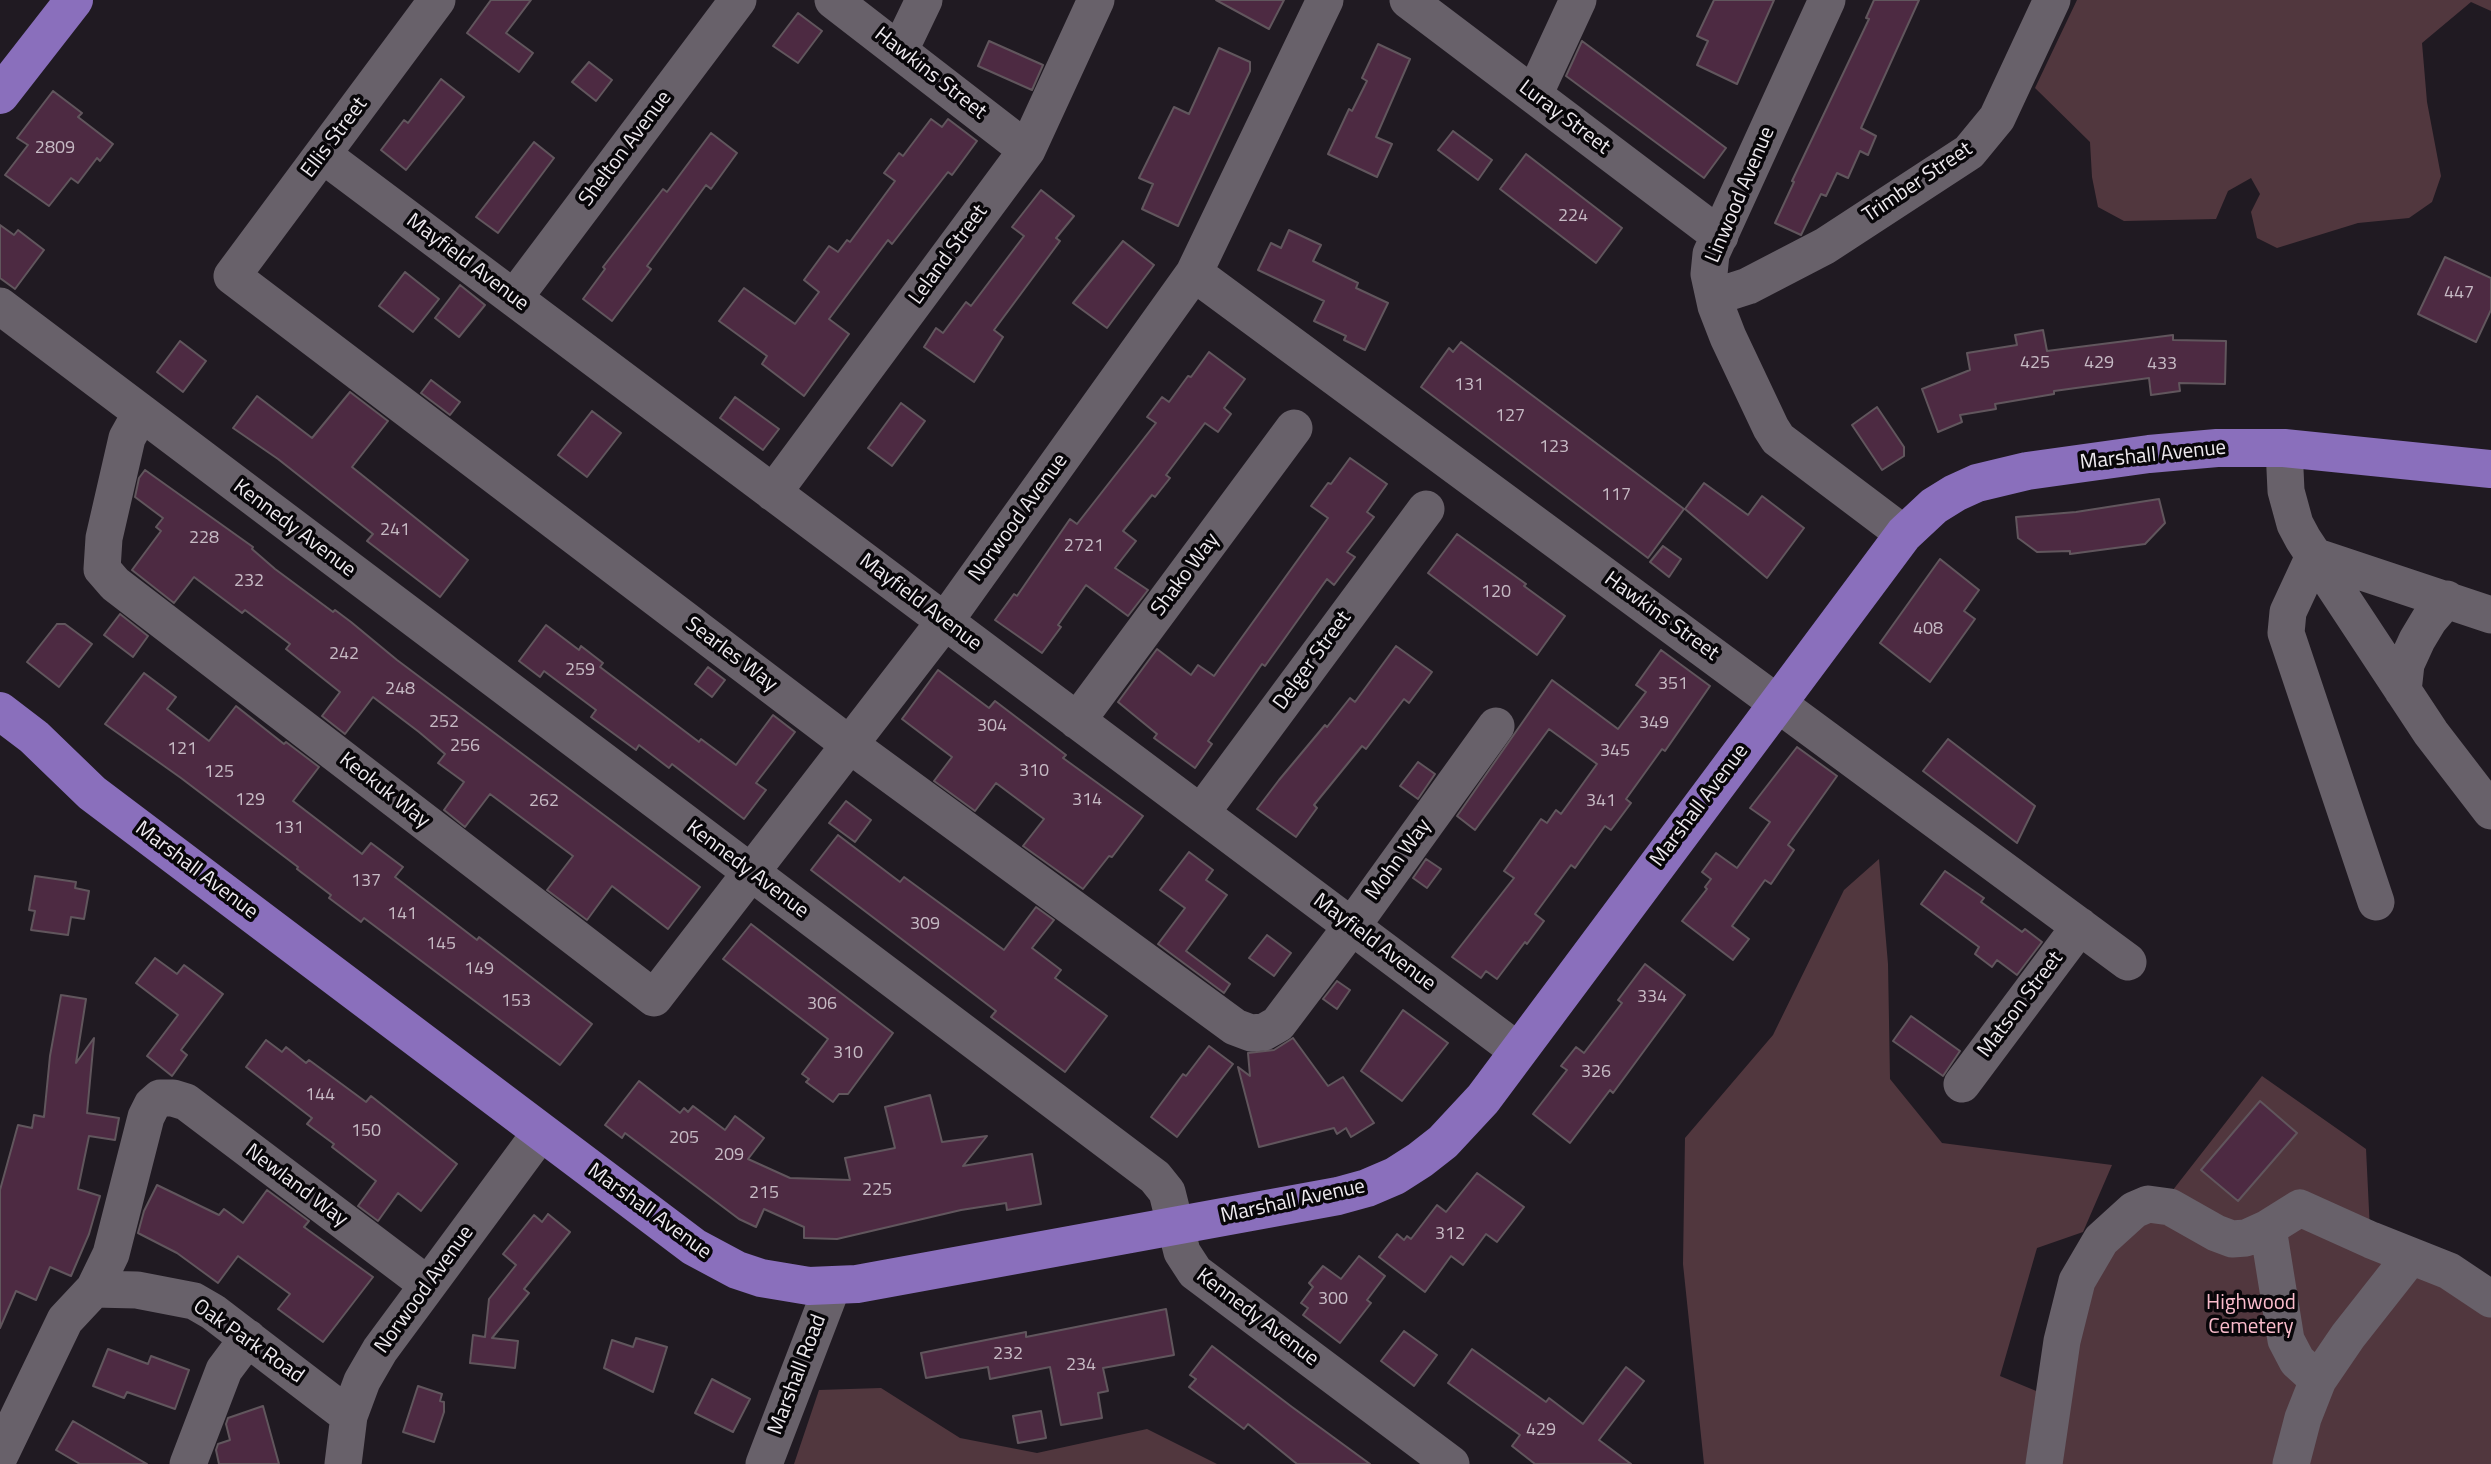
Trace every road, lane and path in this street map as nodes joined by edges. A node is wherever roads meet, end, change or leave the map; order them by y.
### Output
1 (74, 0) edge
2 (437, 0) edge
3 (738, 0) edge
4 (833, 0) edge
5 (924, 0) edge
6 (1096, 0) edge
7 (1325, 0) edge
8 (1408, 0) edge
9 (1578, 0) edge
10 (1827, 0) edge
11 (2052, 0) edge
12 (900, 50) junction
13 (0, 95) edge
14 (1534, 95) junction
15 (1027, 149) junction
16 (323, 155) junction
17 (1720, 236) junction
18 (1194, 273) junction
19 (232, 276) joint
20 (1714, 297) junction
21 (514, 298) junction
22 (0, 306) edge
23 (141, 413) junction
24 (1294, 428) dead end
25 (2284, 448) junction
26 (2491, 469) edge
27 (773, 493) junction
28 (1426, 509) dead end
29 (1903, 534) junction
30 (2314, 556) junction
31 (2447, 600) junction
32 (2491, 615) edge
33 (945, 621) junction
34 (2403, 691) junction
35 (1777, 703) junction
36 (1077, 721) junction
37 (1496, 726) dead end
38 (1, 735) edge
39 (850, 745) junction
40 (2491, 811) edge
41 (1201, 813) junction
42 (751, 873) junction
43 (2376, 902) dead end
44 (1352, 926) junction
45 (2080, 926) junction
46 (2128, 962) dead end
47 (654, 999) joint
48 (1235, 1027) joint
49 (1518, 1051) junction
50 (1962, 1084) dead end
51 (541, 1132) junction
52 (1177, 1226) junction
53 (2268, 1228) junction
54 (2410, 1256) junction
55 (428, 1285) junction
56 (832, 1287) junction
57 (94, 1289) junction
58 (2491, 1299) edge
59 (248, 1338) junction
60 (2318, 1380) junction
61 (349, 1416) junction
62 (0, 1455) edge
63 (188, 1464) edge
64 (343, 1464) edge
65 (764, 1464) edge
66 (1451, 1464) edge
67 (2044, 1464) edge
68 (2291, 1464) edge

1 - 13 main road
2 - 16 street, Ellis Street
3 - 21 street, Shelton Avenue
4 - 12 street, Hawkins Street
5 - 12 street
6 - 15 street, Leland Street
7 - 18 street, Norwood Avenue
8 - 14 street, Luray Street
9 - 14 street
10 - 17 street, Linwood Avenue
11 - 20 street, Trimber Street
12 - 15 street, Hawkins Street
14 - 17 street, Luray Street
15 - 27 street, Leland Street
16 - 19 street, Ellis Street
16 - 21 street, Mayfield Avenue
17 - 20 street, Linwood Avenue
18 - 33 street, Norwood Avenue
18 - 35 street, Hawkins Street
19 - 39 street, Searles Way
20 - 29 street, Linwood Avenue
21 - 27 street, Mayfield Avenue
22 - 23 street, Kennedy Avenue
23 - 42 street, Kennedy Avenue
23 - 47 street, Keokuk Way
24 - 36 street, Shako Way
25 - 26 main road, Marshall Avenue
25 - 29 main road, Marshall Avenue
25 - 30 street
27 - 33 street, Mayfield Avenue
28 - 41 street, Delger Street
29 - 35 main road, Marshall Avenue
30 - 31 street
30 - 34 street
30 - 43 street
31 - 32 street
31 - 34 street
33 - 36 street, Mayfield Avenue
33 - 39 street, Norwood Avenue
34 - 40 street
35 - 45 street, Hawkins Street
35 - 49 main road, Marshall Avenue
36 - 41 street, Mayfield Avenue
37 - 44 street, Mohn Way
38 - 51 main road, Marshall Avenue
39 - 42 street, Norwood Avenue
39 - 48 street, Searles Way
41 - 44 street, Mayfield Avenue
42 - 47 street, Norwood Avenue
42 - 52 street, Kennedy Avenue
44 - 48 street, Mohn Way
44 - 49 street, Mayfield Avenue
45 - 46 street, Hawkins Street
45 - 50 street, Matson Street
49 - 52 main road, Marshall Avenue
51 - 55 street, Norwood Avenue
51 - 56 main road, Marshall Avenue
52 - 56 main road, Marshall Avenue
52 - 66 street, Kennedy Avenue
53 - 54 street
53 - 60 street
53 - 67 street
54 - 58 street
54 - 60 street
55 - 57 street, Newland Way
55 - 61 street, Norwood Avenue
56 - 65 street, Marshall Road
57 - 59 street, Oak Park Road
57 - 62 street
59 - 61 street, Oak Park Road
59 - 63 street
60 - 68 street
61 - 64 street, Norwood Avenue

